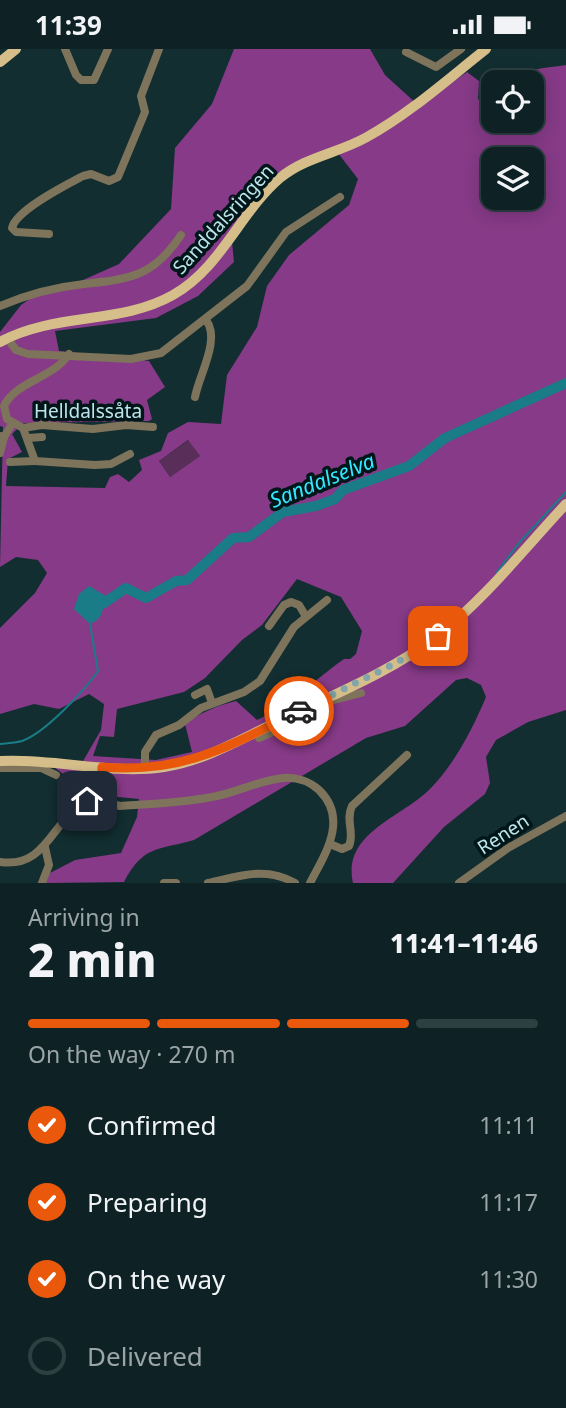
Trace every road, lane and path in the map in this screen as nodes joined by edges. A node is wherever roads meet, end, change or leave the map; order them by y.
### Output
1 (16, 49) edge
2 (65, 49) edge
3 (108, 49) edge
4 (159, 49) edge
5 (461, 49) edge
6 (486, 49) edge
7 (406, 52) dead end
8 (0, 62) edge
9 (340, 197) dead end
10 (49, 234) dead end
11 (181, 235) dead end
12 (0, 306) edge
13 (206, 320) junction
14 (4, 340) edge
15 (69, 354) junction
16 (195, 397) dead end
17 (12, 424) junction
18 (153, 427) dead end
19 (23, 428) junction
20 (2, 437) edge
21 (42, 437) dead end
22 (28, 438) junction
23 (0, 453) edge
24 (130, 454) dead end
25 (35, 461) junction
26 (10, 462) dead end
27 (566, 504) edge
28 (327, 600) dead end
29 (305, 615) junction
30 (269, 626) dead end
31 (361, 693) dead end
32 (195, 695) dead end
33 (212, 703) junction
34 (321, 703) junction
35 (259, 738) dead end
36 (407, 755) dead end
37 (0, 761) edge
38 (102, 767) junction
39 (0, 768) edge
40 (145, 769) junction
41 (56, 775) dead end
42 (101, 795) junction
43 (566, 816) edge
44 (330, 844) junction
45 (45, 847) junction
46 (0, 862) edge
47 (42, 883) edge
48 (164, 883) edge
49 (176, 883) edge
50 (208, 883) edge
51 (295, 883) edge
52 (310, 883) edge
53 (460, 883) edge

1 - 8 main road
2 - 3 street
4 - 10 street
5 - 7 street
6 - 14 main road, Sanddalsringen
9 - 13 street
11 - 12 street
13 - 15 street
13 - 16 street
14 - 15 street
15 - 17 street, Helldalssåta
17 - 19 street, Helldalssåta
17 - 20 street, Helldalssåta
18 - 19 street, Helldalssåta
19 - 22 street, Helldalssåta
20 - 23 street, Helldalssåta
21 - 22 street, Helldalssåta
22 - 25 street, Helldalssåta
24 - 25 street
25 - 26 street
27 - 34 main road
28 - 29 street
29 - 30 street
29 - 33 street
31 - 34 street
32 - 33 street
33 - 40 street
34 - 35 street
34 - 40 main road
36 - 44 street
37 - 38 main road
38 - 40 main road
38 - 42 street
39 - 41 street
42 - 44 street
42 - 45 street
43 - 53 street, Renen
44 - 52 street
45 - 46 street
45 - 47 street
48 - 49 street
50 - 51 street

